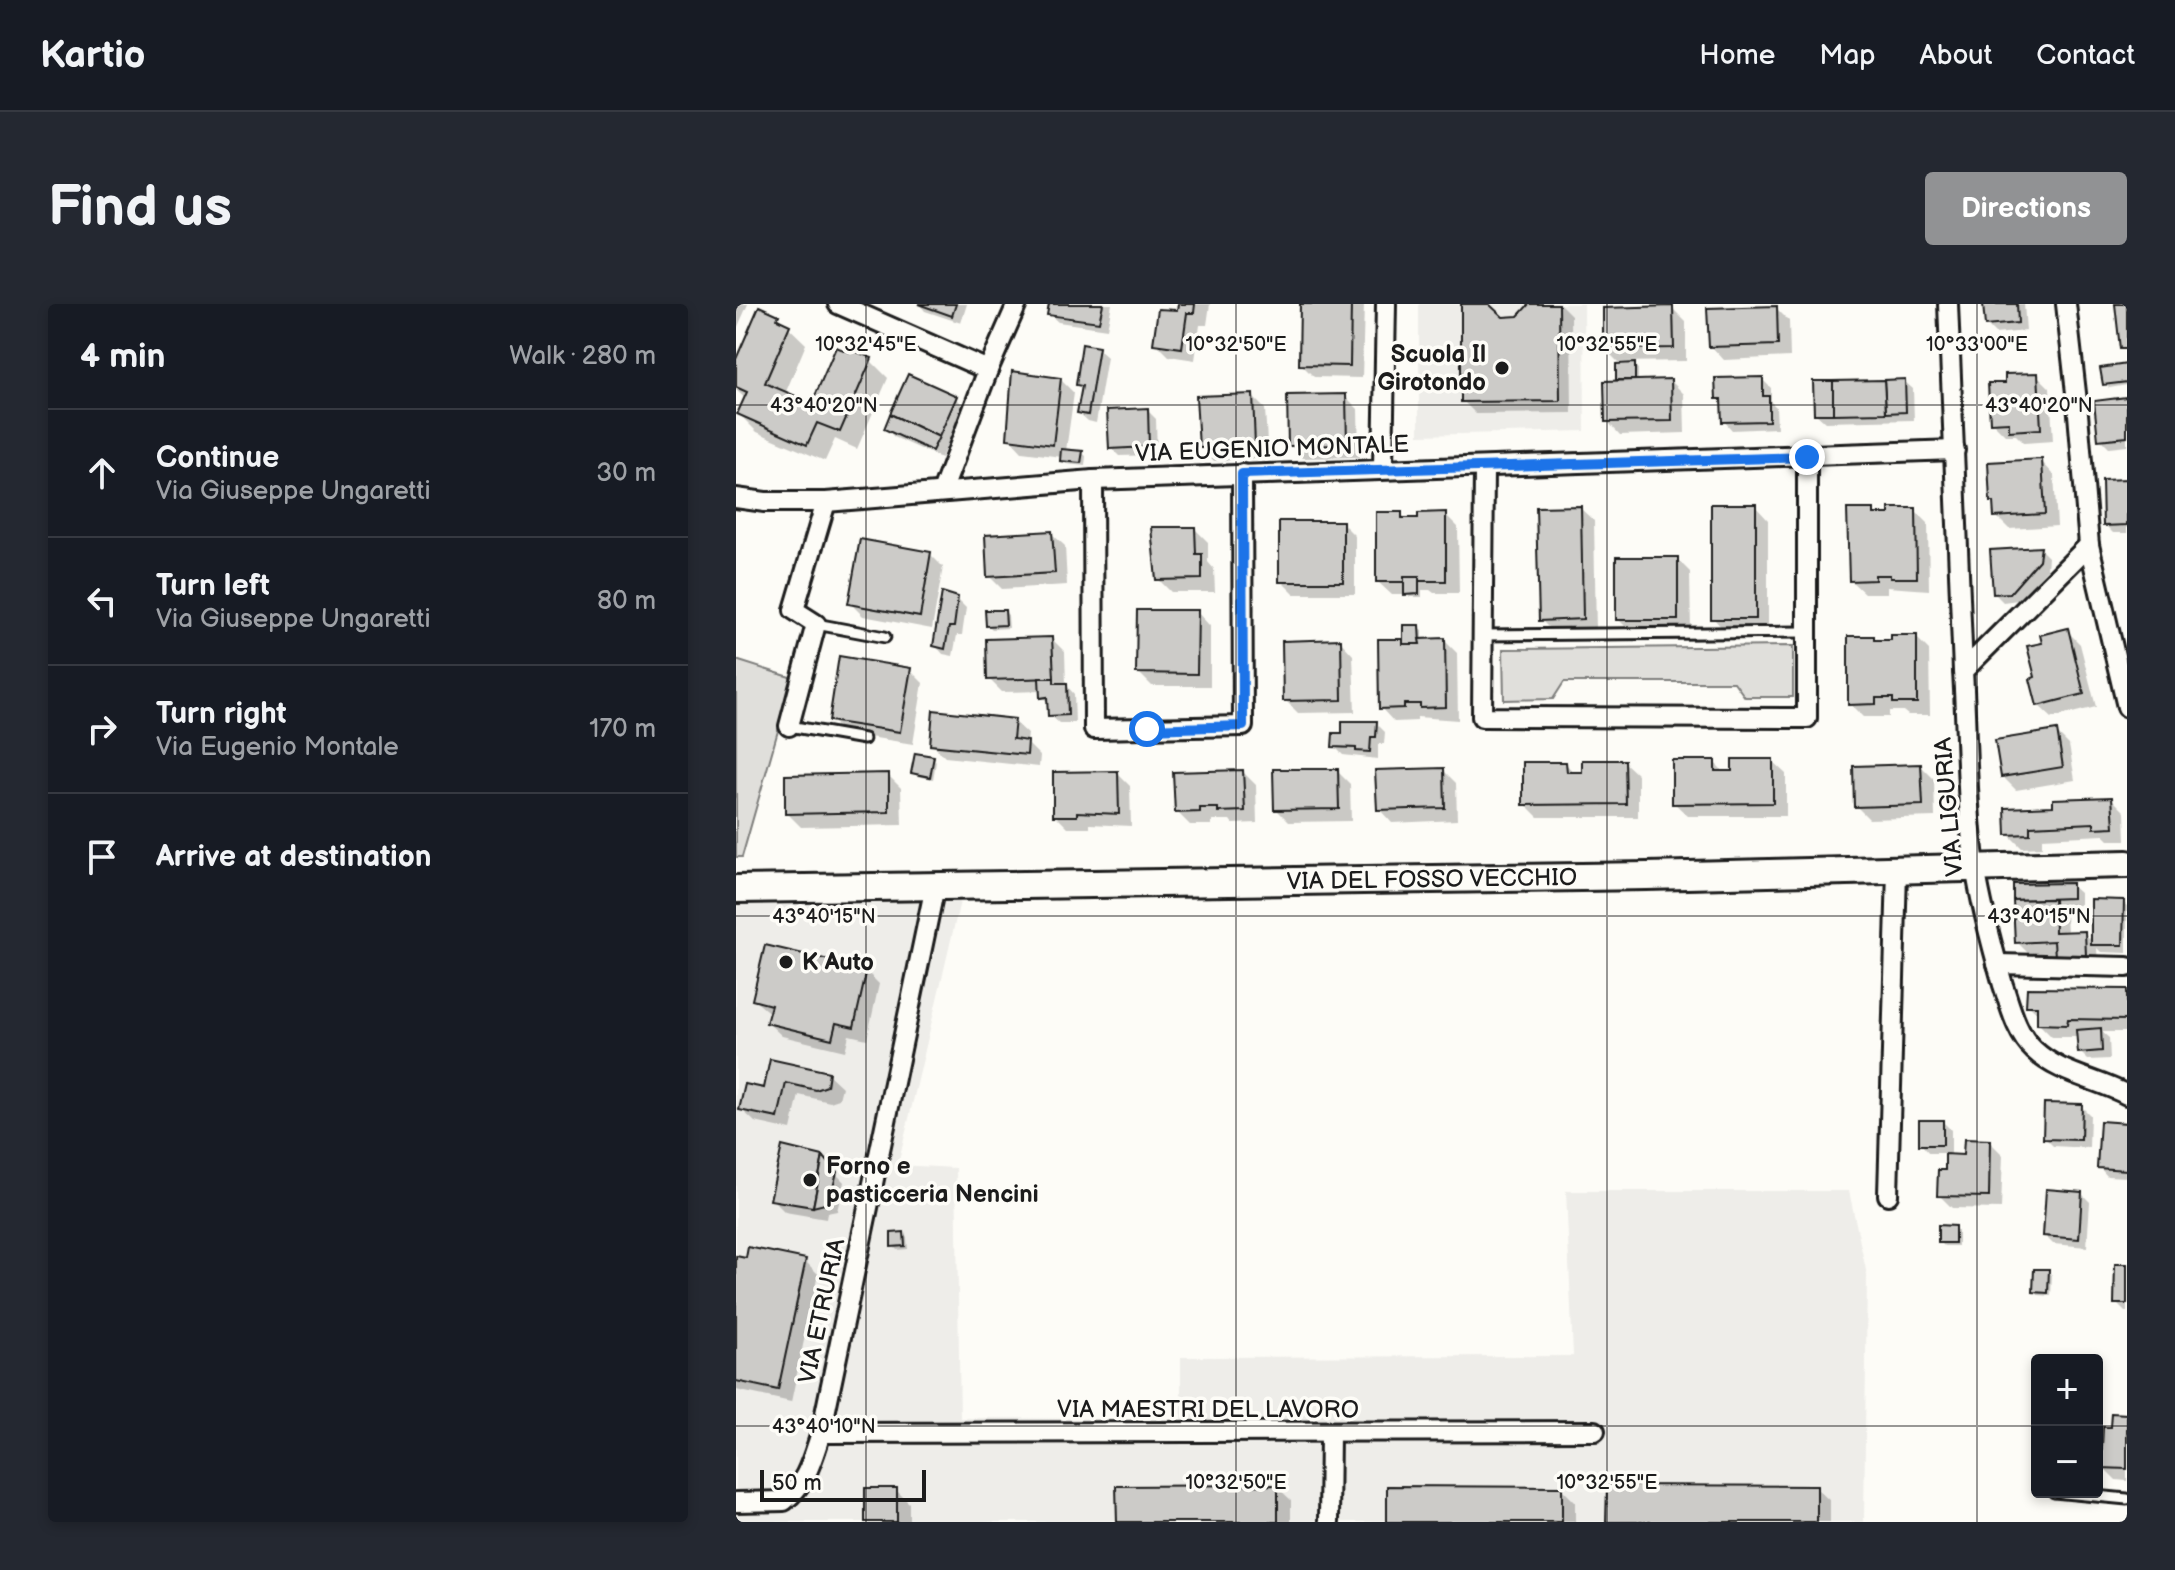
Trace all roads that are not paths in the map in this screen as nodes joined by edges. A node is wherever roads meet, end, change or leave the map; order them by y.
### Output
1 (838, 304) edge
2 (1017, 304) edge
3 (1386, 304) edge
4 (1948, 304) edge
5 (2066, 304) edge
6 (988, 370) junction
7 (1955, 450) junction
8 (1807, 457) junction
9 (1383, 468) junction
10 (1484, 468) junction
11 (1242, 474) junction
12 (1093, 480) junction
13 (942, 492) junction
14 (736, 498) edge
15 (826, 502) junction
16 (2089, 545) junction
17 (816, 624) junction
18 (1808, 632) junction
19 (1483, 635) junction
20 (885, 637) dead end
21 (1963, 671) junction
22 (2127, 707) edge
23 (789, 726) joint
24 (864, 739) dead end
25 (2127, 864) edge
26 (1975, 867) junction
27 (1897, 870) junction
28 (935, 886) junction
29 (736, 889) edge
30 (1997, 964) junction
31 (2127, 967) edge
32 (2127, 1095) edge
33 (1888, 1195) dead end
34 (1595, 1431) dead end
35 (821, 1433) junction
36 (1330, 1433) junction
37 (2103, 1497) edge
38 (2127, 1499) edge
39 (736, 1502) edge
40 (1329, 1522) edge

1 - 6 street
2 - 6 street
3 - 9 street
4 - 7 street
5 - 16 street
6 - 13 street
7 - 8 street, VIA EUGENIO MONTALE
7 - 21 street
8 - 10 street, VIA EUGENIO MONTALE
8 - 18 street
9 - 10 street, VIA EUGENIO MONTALE
9 - 11 street, VIA EUGENIO MONTALE
10 - 19 street
11 - 12 street, VIA EUGENIO MONTALE
11 - 12 street
12 - 13 street, VIA EUGENIO MONTALE
13 - 15 street, VIA EUGENIO MONTALE
14 - 15 street, VIA EUGENIO MONTALE
15 - 17 street
16 - 21 street
16 - 22 street
17 - 20 lane
17 - 23 street
18 - 19 lane
18 - 19 street
21 - 26 street, VIA LIGURIA
23 - 24 lane
25 - 26 street, VIA DEL FOSSO VECCHIO
26 - 27 street, VIA DEL FOSSO VECCHIO
26 - 30 street, VIA LIGURIA
27 - 28 street, VIA DEL FOSSO VECCHIO
27 - 33 street
28 - 29 street, VIA DEL FOSSO VECCHIO
28 - 35 street, VIA ETRURIA
30 - 31 street
30 - 32 street, VIA LIGURIA
34 - 36 street, VIA MAESTRI DEL LAVORO
35 - 36 street, VIA MAESTRI DEL LAVORO
35 - 39 street, VIA ETRURIA
36 - 40 street
37 - 38 lane

